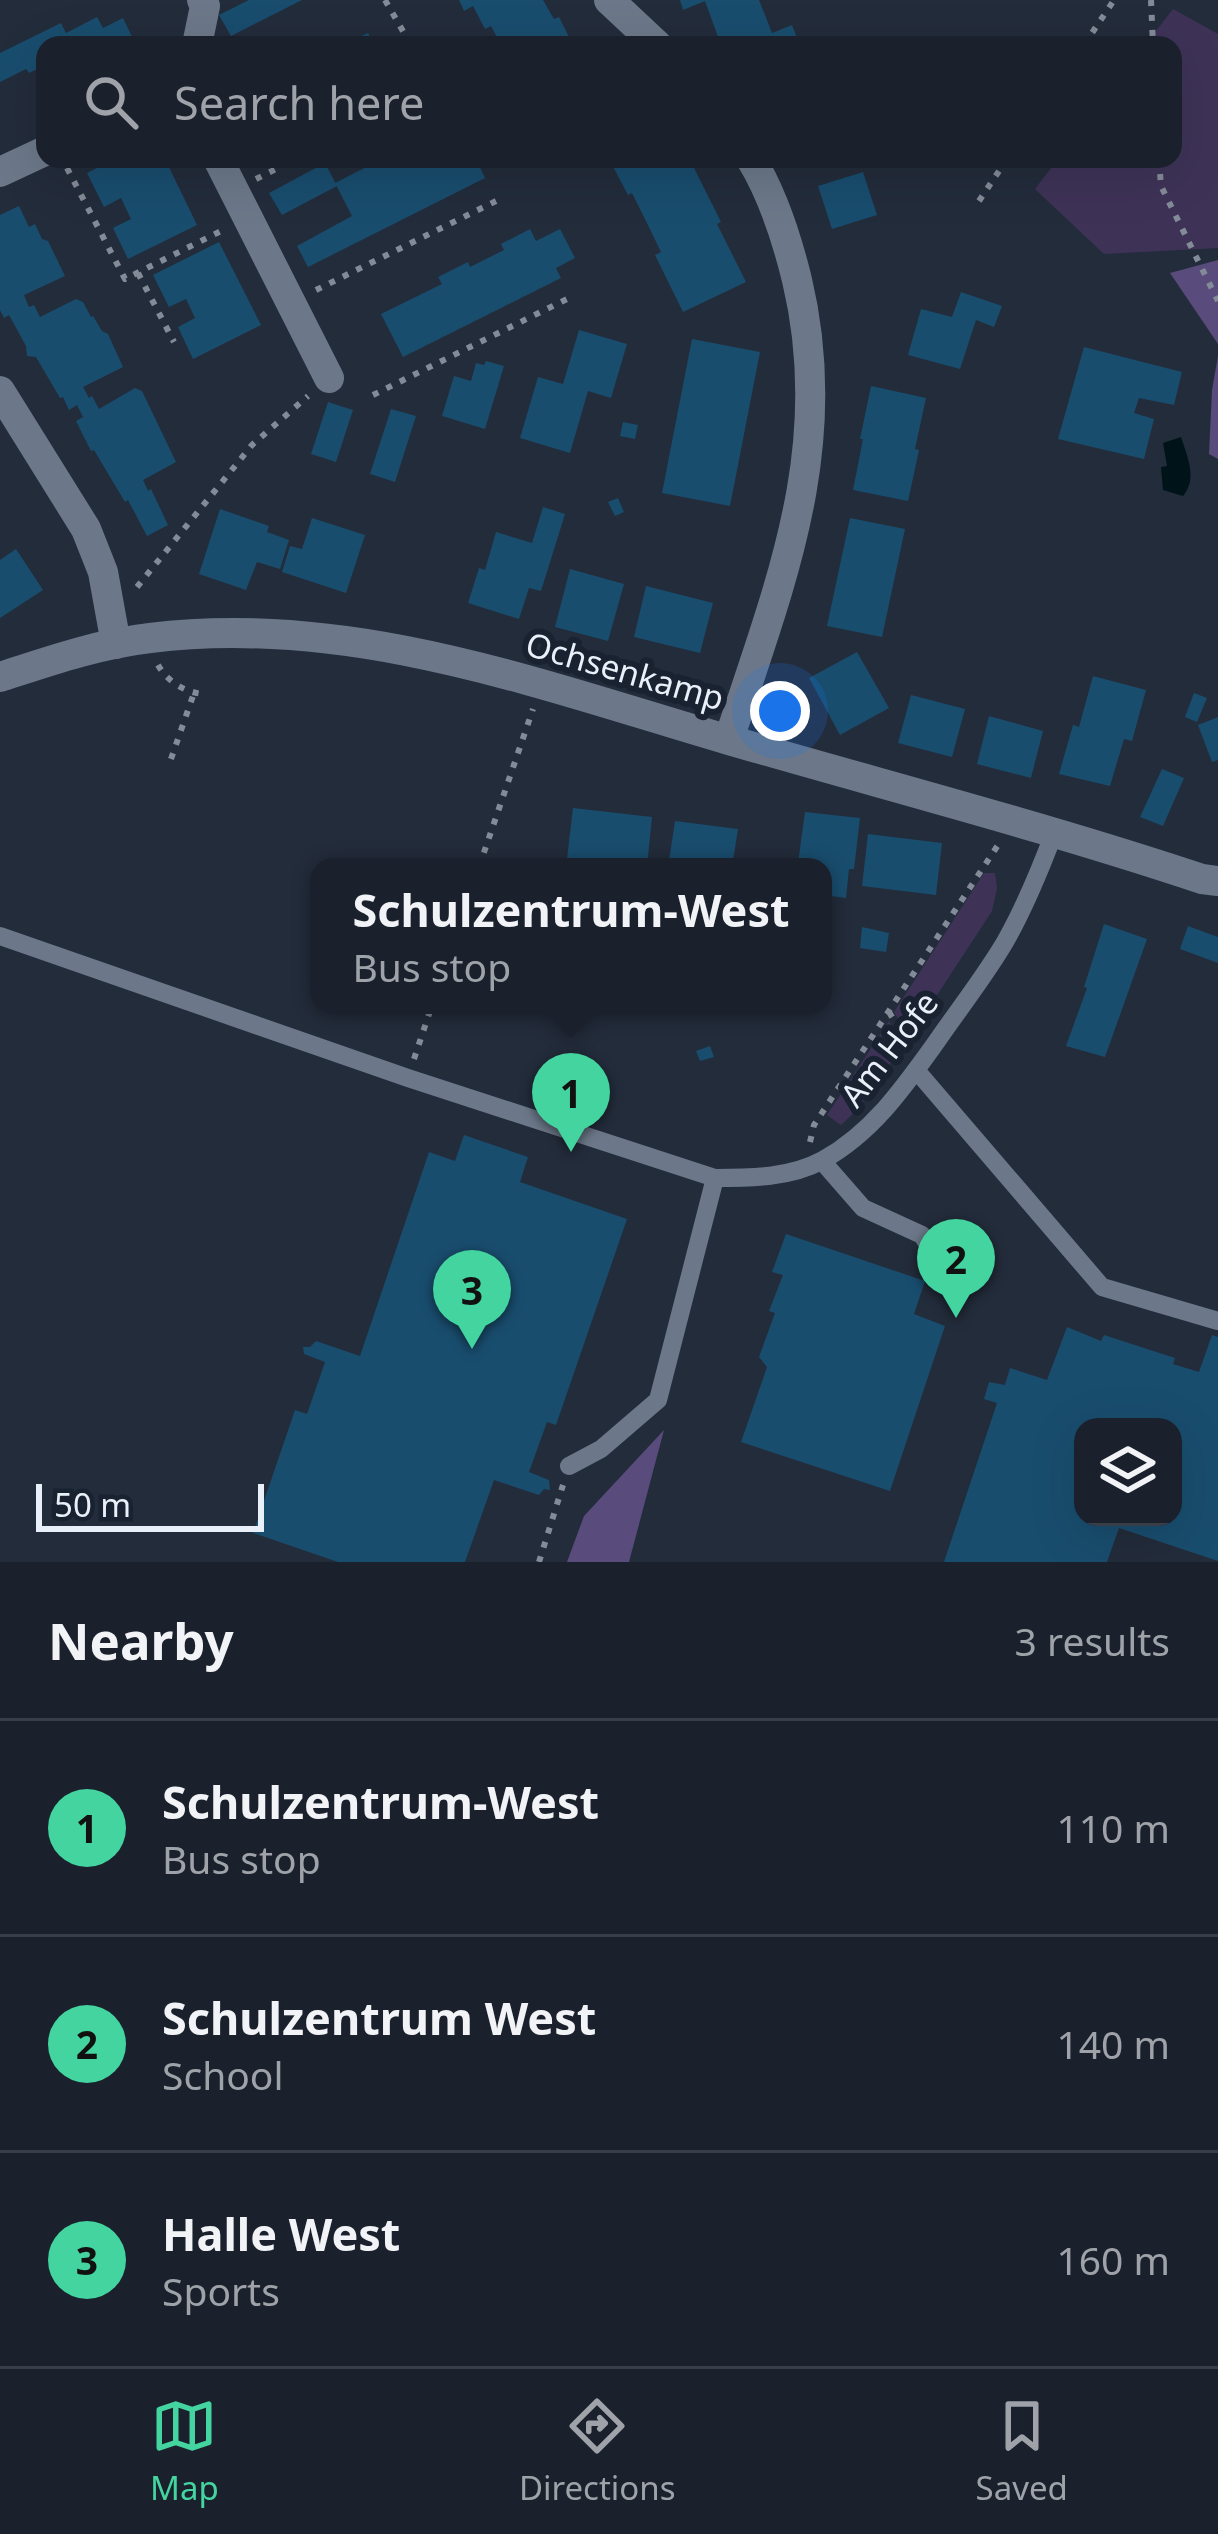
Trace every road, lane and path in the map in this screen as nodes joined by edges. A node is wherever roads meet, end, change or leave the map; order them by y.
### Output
1 (202, 0) edge
2 (385, 0) edge
3 (609, 0) edge
4 (1114, 0) edge
5 (1151, 0) edge
6 (199, 36) edge
7 (406, 36) edge
8 (647, 36) edge
9 (1090, 36) edge
10 (1153, 36) edge
11 (36, 155) edge
12 (67, 168) edge
13 (223, 168) edge
14 (285, 168) edge
15 (755, 168) edge
16 (1001, 168) edge
17 (1160, 168) edge
18 (0, 172) edge
19 (496, 201) dead end
20 (979, 201) dead end
21 (241, 204) junction
22 (138, 273) junction
23 (569, 298) dead end
24 (1218, 301) edge
25 (291, 303) junction
26 (174, 342) dead end
27 (329, 378) joint
28 (0, 391) edge
29 (373, 395) dead end
30 (114, 630) junction
31 (152, 638) junction
32 (0, 677) edge
33 (542, 683) junction
34 (729, 740) junction
35 (171, 759) dead end
36 (1014, 821) junction
37 (1054, 832) junction
38 (482, 858) edge
39 (1218, 881) edge
40 (0, 936) edge
41 (889, 1012) junction
42 (429, 1014) edge
43 (918, 1067) junction
44 (408, 1078) junction
45 (822, 1161) junction
46 (803, 1169) junction
47 (715, 1178) junction
48 (956, 1292) dead end
49 (1218, 1321) edge
50 (568, 1466) joint
51 (539, 1562) edge

1 - 6 street
2 - 7 path
3 - 8 street
4 - 9 path
5 - 10 path
11 - 18 street
12 - 22 path
13 - 21 street
14 - 21 path
15 - 34 street
16 - 20 path
17 - 24 path
19 - 25 path
21 - 22 path
21 - 25 street
22 - 26 path
23 - 29 path
25 - 27 street
27 - 30 path
28 - 30 street
30 - 31 street, Ochsenkamp
30 - 32 street, Ochsenkamp
31 - 33 street, Ochsenkamp
31 - 35 path
33 - 34 street, Ochsenkamp
33 - 38 path
34 - 36 street, Ochsenkamp
36 - 37 street, Ochsenkamp
36 - 41 path
37 - 39 street, Ochsenkamp
37 - 43 lane, Am Hofe
40 - 44 lane, Am Hofe
41 - 43 path
41 - 46 path
42 - 44 path
43 - 45 lane, Am Hofe
43 - 49 lane
44 - 47 lane, Am Hofe
45 - 46 lane, Am Hofe
45 - 48 lane
46 - 47 lane, Am Hofe
47 - 50 lane
50 - 51 path

